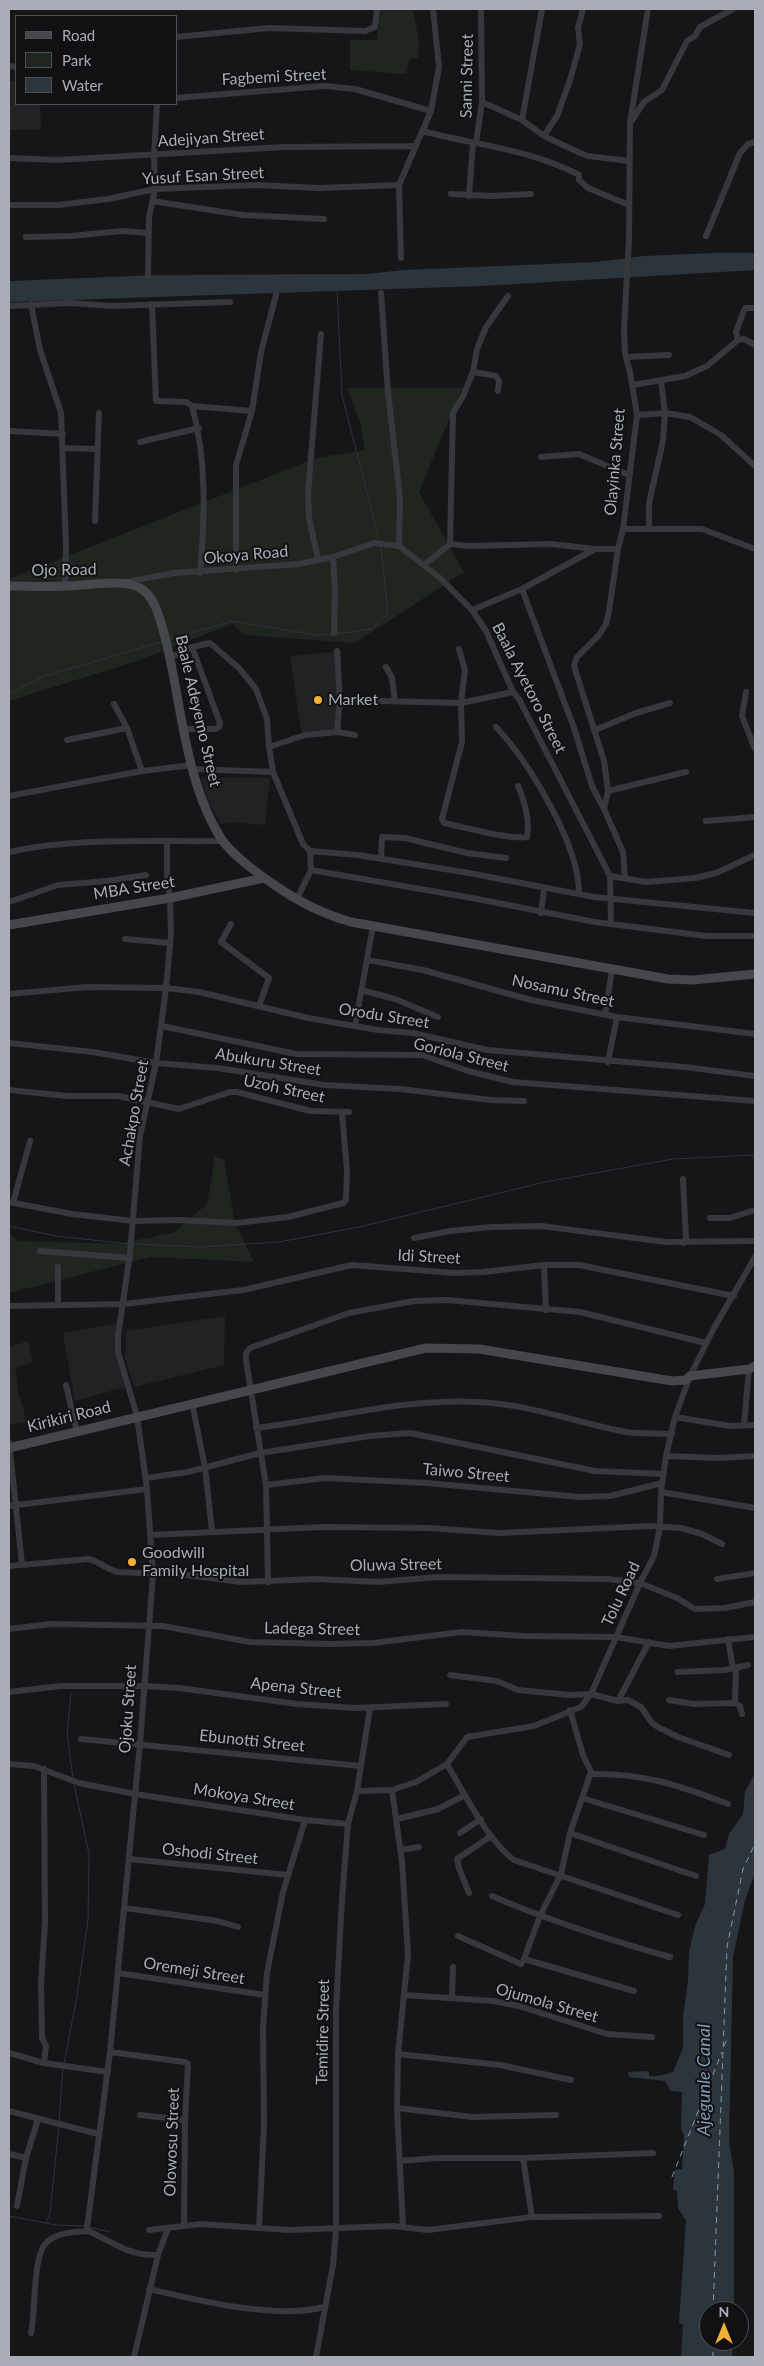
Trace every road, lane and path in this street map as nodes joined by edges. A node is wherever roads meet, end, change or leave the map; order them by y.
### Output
1 (377, 9) edge
2 (433, 9) edge
3 (481, 9) edge
4 (542, 9) edge
5 (583, 9) edge
6 (648, 9) edge
7 (733, 9) edge
8 (178, 37) edge
9 (178, 98) edge
10 (482, 102) junction
11 (157, 105) edge
12 (431, 111) junction
13 (522, 120) junction
14 (630, 123) junction
15 (422, 131) junction
16 (544, 136) junction
17 (755, 142) edge
18 (475, 143) junction
19 (414, 146) junction
20 (154, 156) junction
21 (9, 158) edge
22 (630, 161) junction
23 (399, 185) junction
24 (155, 189) junction
25 (451, 194) dead end
26 (531, 194) dead end
27 (469, 196) junction
28 (152, 201) junction
29 (9, 205) edge
30 (629, 205) junction
31 (324, 219) dead end
32 (148, 233) junction
33 (706, 236) dead end
34 (26, 237) dead end
35 (401, 258) dead end
36 (148, 276) dead end
37 (381, 293) dead end
38 (276, 295) dead end
39 (508, 296) dead end
40 (230, 302) dead end
41 (31, 304) junction
42 (152, 304) junction
43 (9, 306) edge
44 (755, 308) edge
45 (321, 334) dead end
46 (738, 340) junction
47 (755, 345) edge
48 (669, 355) dead end
49 (626, 356) junction
50 (473, 372) junction
51 (661, 381) junction
52 (633, 385) junction
53 (498, 391) dead end
54 (192, 406) junction
55 (252, 411) junction
56 (99, 412) dead end
57 (665, 413) junction
58 (637, 414) junction
59 (199, 428) junction
60 (9, 431) edge
61 (63, 434) junction
62 (140, 442) dead end
63 (62, 448) junction
64 (97, 449) junction
65 (541, 457) dead end
66 (755, 466) edge
67 (629, 474) junction
68 (95, 521) dead end
69 (649, 528) junction
70 (623, 529) junction
71 (374, 543) joint
72 (450, 544) junction
73 (399, 546) junction
74 (595, 549) junction
75 (618, 549) junction
76 (755, 549) edge
77 (333, 558) junction
78 (318, 559) junction
79 (424, 565) junction
80 (236, 570) junction
81 (200, 573) junction
82 (119, 584) junction
83 (9, 586) edge
84 (65, 586) junction
85 (522, 589) junction
86 (472, 610) junction
87 (334, 633) dead end
88 (192, 647) junction
89 (458, 650) dead end
90 (337, 651) dead end
91 (169, 656) junction
92 (386, 667) dead end
93 (512, 692) junction
94 (746, 692) dead end
95 (340, 700) junction
96 (395, 701) junction
97 (461, 703) junction
98 (670, 703) dead end
99 (114, 704) dead end
100 (496, 727) dead end
101 (127, 728) junction
102 (184, 729) junction
103 (595, 730) junction
104 (337, 732) junction
105 (356, 734) dead end
106 (67, 740) dead end
107 (269, 747) junction
108 (755, 749) edge
109 (193, 767) junction
110 (142, 771) junction
111 (273, 772) junction
112 (686, 772) dead end
113 (518, 786) dead end
114 (608, 791) junction
115 (9, 796) edge
116 (604, 809) junction
117 (755, 817) edge
118 (706, 821) dead end
119 (167, 841) junction
120 (223, 841) junction
121 (310, 851) junction
122 (9, 852) edge
123 (755, 855) edge
124 (506, 858) dead end
125 (381, 859) junction
126 (311, 870) junction
127 (146, 875) dead end
128 (610, 876) junction
129 (264, 878) junction
130 (625, 878) junction
131 (544, 888) junction
132 (579, 894) junction
133 (170, 898) junction
134 (610, 898) junction
135 (297, 900) junction
136 (9, 902) edge
137 (755, 912) edge
138 (542, 913) junction
139 (231, 924) dead end
140 (611, 924) junction
141 (9, 926) edge
142 (373, 926) junction
143 (755, 936) edge
144 (125, 939) dead end
145 (169, 943) junction
146 (367, 960) junction
147 (612, 970) junction
148 (755, 974) edge
149 (166, 988) junction
150 (361, 990) junction
151 (9, 994) edge
152 (259, 1006) junction
153 (605, 1014) junction
154 (438, 1017) dead end
155 (617, 1017) junction
156 (162, 1026) junction
157 (355, 1026) junction
158 (755, 1034) edge
159 (9, 1044) edge
160 (608, 1062) junction
161 (156, 1063) junction
162 (755, 1076) edge
163 (9, 1090) edge
164 (755, 1101) edge
165 (146, 1102) junction
166 (524, 1102) dead end
167 (30, 1141) dead end
168 (683, 1179) dead end
169 (11, 1203) edge
170 (755, 1210) edge
171 (710, 1218) dead end
172 (133, 1224) junction
173 (414, 1238) dead end
174 (755, 1241) edge
175 (683, 1243) junction
176 (40, 1251) dead end
177 (130, 1256) junction
178 (755, 1257) edge
179 (544, 1265) junction
180 (58, 1267) dead end
181 (734, 1296) junction
182 (58, 1304) junction
183 (124, 1304) junction
184 (9, 1306) edge
185 (546, 1310) junction
186 (706, 1343) junction
187 (752, 1367) edge
188 (690, 1376) junction
189 (66, 1385) dead end
190 (249, 1389) junction
191 (192, 1403) junction
192 (137, 1416) junction
193 (675, 1418) junction
194 (744, 1425) junction
195 (755, 1425) edge
196 (256, 1428) junction
197 (77, 1432) junction
198 (672, 1434) junction
199 (9, 1446) edge
200 (260, 1453) junction
201 (666, 1456) junction
202 (755, 1456) edge
203 (205, 1467) junction
204 (663, 1474) junction
205 (146, 1478) junction
206 (662, 1484) junction
207 (266, 1486) junction
208 (147, 1489) junction
209 (661, 1492) junction
210 (12, 1505) edge
211 (755, 1508) edge
212 (660, 1527) junction
213 (269, 1530) junction
214 (212, 1531) junction
215 (151, 1535) junction
216 (722, 1544) dead end
217 (22, 1564) junction
218 (9, 1566) edge
219 (755, 1573) edge
220 (153, 1575) junction
221 (717, 1579) dead end
222 (268, 1582) junction
223 (640, 1583) junction
224 (755, 1602) edge
225 (147, 1626) junction
226 (9, 1629) edge
227 (616, 1637) junction
228 (755, 1637) edge
229 (728, 1639) junction
230 (649, 1642) junction
231 (748, 1666) dead end
232 (734, 1668) junction
233 (678, 1672) dead end
234 (450, 1675) dead end
235 (144, 1686) junction
236 (9, 1692) edge
237 (591, 1694) junction
238 (669, 1700) dead end
239 (618, 1701) junction
240 (446, 1704) dead end
241 (735, 1704) junction
242 (370, 1708) junction
243 (570, 1710) junction
244 (742, 1714) dead end
245 (80, 1739) dead end
246 (140, 1744) junction
247 (729, 1755) dead end
248 (9, 1764) edge
249 (447, 1764) junction
250 (361, 1766) junction
251 (44, 1769) junction
252 (590, 1774) junction
253 (392, 1790) junction
254 (357, 1791) junction
255 (136, 1794) junction
256 (465, 1795) junction
257 (582, 1798) junction
258 (728, 1804) dead end
259 (398, 1819) junction
260 (305, 1820) junction
261 (482, 1820) junction
262 (348, 1824) junction
263 (460, 1833) dead end
264 (570, 1833) junction
265 (704, 1835) dead end
266 (491, 1836) junction
267 (419, 1847) dead end
268 (401, 1850) junction
269 (129, 1859) junction
270 (561, 1874) junction
271 (288, 1875) junction
272 (696, 1876) dead end
273 (469, 1893) dead end
274 (492, 1896) dead end
275 (125, 1908) junction
276 (678, 1915) dead end
277 (540, 1916) junction
278 (238, 1927) dead end
279 (458, 1936) dead end
280 (670, 1957) dead end
281 (524, 1959) junction
282 (453, 1967) dead end
283 (118, 1973) junction
284 (634, 1991) dead end
285 (265, 1995) junction
286 (405, 1996) junction
287 (452, 1998) junction
288 (652, 2037) dead end
289 (110, 2052) junction
290 (9, 2053) edge
291 (398, 2054) junction
292 (44, 2063) junction
293 (108, 2072) junction
294 (571, 2080) dead end
295 (397, 2108) junction
296 (9, 2111) edge
297 (140, 2115) dead end
298 (556, 2115) dead end
299 (38, 2119) junction
300 (185, 2120) junction
301 (98, 2134) junction
302 (653, 2153) dead end
303 (9, 2154) edge
304 (26, 2158) junction
305 (523, 2158) junction
306 (400, 2161) junction
307 (17, 2206) dead end
308 (659, 2216) dead end
309 (532, 2217) junction
310 (184, 2226) junction
311 (403, 2227) junction
312 (88, 2228) junction
313 (168, 2228) junction
314 (259, 2228) junction
315 (149, 2230) dead end
316 (336, 2230) junction
317 (158, 2255) junction
318 (149, 2290) junction
319 (324, 2307) junction
320 (31, 2333) dead end
321 (134, 2357) edge
322 (316, 2357) edge

1 - 8 street
2 - 12 street
3 - 10 street, Sanni Street
4 - 13 street
5 - 16 street
6 - 14 street, Olayinka Street
7 - 14 street
9 - 12 street, Fagbemi Street
10 - 13 street
10 - 18 street, Sanni Street
11 - 20 street
12 - 15 street
13 - 16 street
14 - 22 street, Olayinka Street
15 - 18 street
15 - 19 street
16 - 22 street
17 - 33 street
18 - 27 street, Sanni Street
18 - 30 street
19 - 20 street, Adejiyan Street
19 - 23 street
20 - 21 street, Adejiyan Street
20 - 24 street
22 - 30 street, Olayinka Street
23 - 24 street, Yusuf Esan Street
23 - 35 street
24 - 28 street
24 - 29 street, Yusuf Esan Street
25 - 27 street
26 - 27 street
28 - 31 street
28 - 32 street
30 - 49 street, Olayinka Street
32 - 34 street
32 - 36 street
37 - 73 street
38 - 55 street
39 - 50 street
40 - 42 street
41 - 42 street
41 - 43 street
41 - 61 street
42 - 54 street
44 - 46 street
45 - 78 street
46 - 47 street
46 - 51 street
48 - 49 street
49 - 52 street, Olayinka Street
50 - 53 street
50 - 72 street
51 - 52 street
51 - 57 street
52 - 58 street, Olayinka Street
54 - 55 street
54 - 59 street
55 - 80 street
56 - 64 street
57 - 58 street
57 - 66 street
57 - 69 street
58 - 67 street, Olayinka Street
59 - 62 street
59 - 81 street
60 - 61 street
61 - 63 street
63 - 64 street
63 - 84 street
64 - 68 street
65 - 67 street
67 - 70 street, Olayinka Street
69 - 70 street
69 - 76 street
70 - 75 street, Olayinka Street
71 - 73 street, Baala Ayetoro Street
71 - 77 street, Okoya Road
72 - 74 street
72 - 79 street
73 - 79 street, Baala Ayetoro Street
74 - 75 street
74 - 85 street
75 - 103 street, Olayinka Street
77 - 78 street, Okoya Road
77 - 87 street
78 - 80 street, Okoya Road
79 - 86 street, Baala Ayetoro Street
80 - 81 street, Okoya Road
81 - 82 street, Okoya Road
82 - 84 street, Ojo Road
82 - 91 street, Baale Adeyemo Street
83 - 84 street, Ojo Road
85 - 86 street
85 - 116 street
86 - 93 street, Baala Ayetoro Street
88 - 91 street
88 - 102 street
88 - 107 street
89 - 97 street
90 - 95 street
91 - 102 street, Baale Adeyemo Street
92 - 96 street
93 - 97 street
93 - 128 street, Baala Ayetoro Street
94 - 108 street
95 - 96 street
95 - 104 street
96 - 97 street
97 - 113 street
98 - 103 street
99 - 101 street
100 - 132 street
101 - 106 street
101 - 110 street
102 - 109 street, Baale Adeyemo Street
103 - 114 street
104 - 105 street
104 - 107 street
107 - 111 street
109 - 110 street
109 - 111 street
109 - 120 street, Baale Adeyemo Street
110 - 115 street
111 - 121 street
112 - 114 street
114 - 116 street
116 - 130 street
117 - 118 street
119 - 120 street
119 - 122 street
119 - 133 street, Achakpo Street
120 - 129 street, Baale Adeyemo Street
121 - 125 street
121 - 126 street
123 - 130 street
124 - 125 street
125 - 131 street
126 - 135 street
126 - 138 street
127 - 136 street
128 - 130 street
128 - 134 street
129 - 133 street, MBA Street
129 - 135 street, Baale Adeyemo Street
131 - 132 street
131 - 138 street
132 - 134 street
133 - 141 street, MBA Street
133 - 145 street, Achakpo Street
134 - 137 street
134 - 140 street
135 - 142 street, Baale Adeyemo Street
138 - 140 street
139 - 152 street
140 - 143 street
142 - 146 street
142 - 147 street, Baale Adeyemo Street
144 - 145 street
145 - 149 street, Achakpo Street
146 - 150 street
146 - 153 street, Nosamu Street
147 - 148 street, Baale Adeyemo Street
147 - 153 street
149 - 151 street, Orodu Street
149 - 152 street, Orodu Street
149 - 156 street, Achakpo Street
150 - 154 street
150 - 157 street
152 - 157 street, Orodu Street
153 - 155 street, Nosamu Street
155 - 158 street, Nosamu Street
155 - 160 street
156 - 161 street, Achakpo Street
156 - 164 street, Goriola Street
157 - 160 street, Orodu Street
159 - 161 street, Abukuru Street
160 - 162 street, Orodu Street
161 - 165 street, Achakpo Street
161 - 166 street, Abukuru Street
163 - 165 street, Uzoh Street
165 - 172 street, Achakpo Street
165 - 172 street, Uzoh Street
167 - 169 street
168 - 175 street
169 - 172 street
170 - 171 street
172 - 177 street, Achakpo Street
173 - 175 street
174 - 175 street
176 - 177 street
177 - 183 street, Achakpo Street
178 - 181 street, Tolu Road
179 - 181 street, Idi Street
179 - 183 street, Idi Street
179 - 185 street
180 - 182 street
181 - 186 street, Tolu Road
182 - 183 street, Idi Street
182 - 184 street, Idi Street
183 - 192 street, Achakpo Street
185 - 186 street
185 - 190 street
186 - 188 street, Tolu Road
187 - 188 street, Kirikiri Road
187 - 194 street
188 - 190 street, Kirikiri Road
188 - 193 street, Tolu Road
189 - 197 street
190 - 191 street, Kirikiri Road
190 - 196 street
191 - 192 street, Kirikiri Road
191 - 203 street
192 - 197 street, Kirikiri Road
192 - 205 street, Achakpo Street
193 - 194 street
193 - 198 street, Tolu Road
194 - 195 street
196 - 198 street
196 - 200 street
197 - 199 street, Kirikiri Road
198 - 201 street, Tolu Road
199 - 210 street
200 - 203 street
200 - 204 street
200 - 207 street
201 - 202 street
201 - 204 street, Tolu Road
203 - 205 street
203 - 214 street
204 - 206 street, Tolu Road
205 - 208 street, Achakpo Street
206 - 207 street, Taiwo Street
206 - 209 street, Tolu Road
207 - 213 street
208 - 210 street
208 - 215 street, Achakpo Street
209 - 211 street
209 - 212 street, Tolu Road
210 - 217 street
212 - 213 street
212 - 216 street
212 - 223 street, Tolu Road
213 - 214 street
213 - 222 street
214 - 215 street
215 - 220 street, Ojoku Street
217 - 218 street, Oluwa Street
217 - 220 street, Oluwa Street
219 - 221 street
220 - 222 street, Oluwa Street
220 - 225 street, Ojoku Street
222 - 223 street, Oluwa Street
223 - 224 street, Oluwa Street
223 - 227 street, Tolu Road
225 - 226 street, Ladega Street
225 - 227 street, Ladega Street
225 - 235 street, Ojoku Street
227 - 230 street, Ladega Street
227 - 237 street, Tolu Road
228 - 229 street, Ladega Street
229 - 230 street, Ladega Street
229 - 232 street
230 - 239 street
231 - 232 street
232 - 233 street
232 - 241 street
234 - 237 street
235 - 236 street, Apena Street
235 - 242 street, Apena Street
235 - 246 street, Ojoku Street
237 - 239 street
237 - 243 street, Tolu Road
238 - 241 street
239 - 247 street
240 - 242 street, Apena Street
241 - 244 street
242 - 250 street, Temidire Street
243 - 249 street, Tolu Road
243 - 252 street
245 - 246 street, Ebunotti Street
246 - 250 street, Ebunotti Street
246 - 255 street, Ojoku Street
248 - 251 street, Mokoya Street
249 - 253 street, Tolu Road
249 - 256 street
250 - 254 street, Temidire Street
251 - 255 street, Mokoya Street
251 - 292 street
252 - 257 street
252 - 258 street
253 - 254 street, Tolu Road
253 - 259 street
254 - 262 street, Temidire Street
255 - 260 street, Mokoya Street
255 - 269 street, Ojoku Street
256 - 259 street
256 - 261 street
257 - 264 street
257 - 265 street
259 - 268 street
260 - 262 street, Mokoya Street
260 - 271 street
261 - 263 street
261 - 266 street
262 - 316 street, Temidire Street
264 - 270 street
264 - 272 street
266 - 270 street
266 - 273 street
267 - 268 street
268 - 286 street
269 - 271 street, Oshodi Street
269 - 275 street, Ojoku Street
270 - 276 street
270 - 277 street
271 - 285 street
274 - 277 street
275 - 278 street
275 - 283 street, Ojoku Street
277 - 280 street
277 - 281 street
279 - 281 street
281 - 284 street
282 - 287 street
283 - 285 street, Oremeji Street
283 - 289 street, Ojoku Street
285 - 314 street
286 - 287 street, Ojumola Street
286 - 291 street
287 - 288 street, Ojumola Street
289 - 293 street, Ojoku Street
289 - 300 street, Olowosu Street
290 - 292 street
291 - 294 street
291 - 295 street
292 - 293 street
293 - 301 street, Ojoku Street
295 - 298 street
295 - 306 street
296 - 299 street
297 - 300 street
299 - 301 street
299 - 304 street
300 - 310 street, Olowosu Street
301 - 312 street
302 - 305 street
303 - 304 street
304 - 307 street
305 - 306 street
305 - 309 street
306 - 311 street
308 - 309 street
309 - 311 street
310 - 313 street
310 - 314 street
311 - 316 street
312 - 317 street
312 - 320 street
313 - 315 street
313 - 317 street
314 - 316 street
316 - 319 street, Temidire Street
317 - 318 street
318 - 319 street
318 - 321 street
319 - 322 street, Temidire Street

